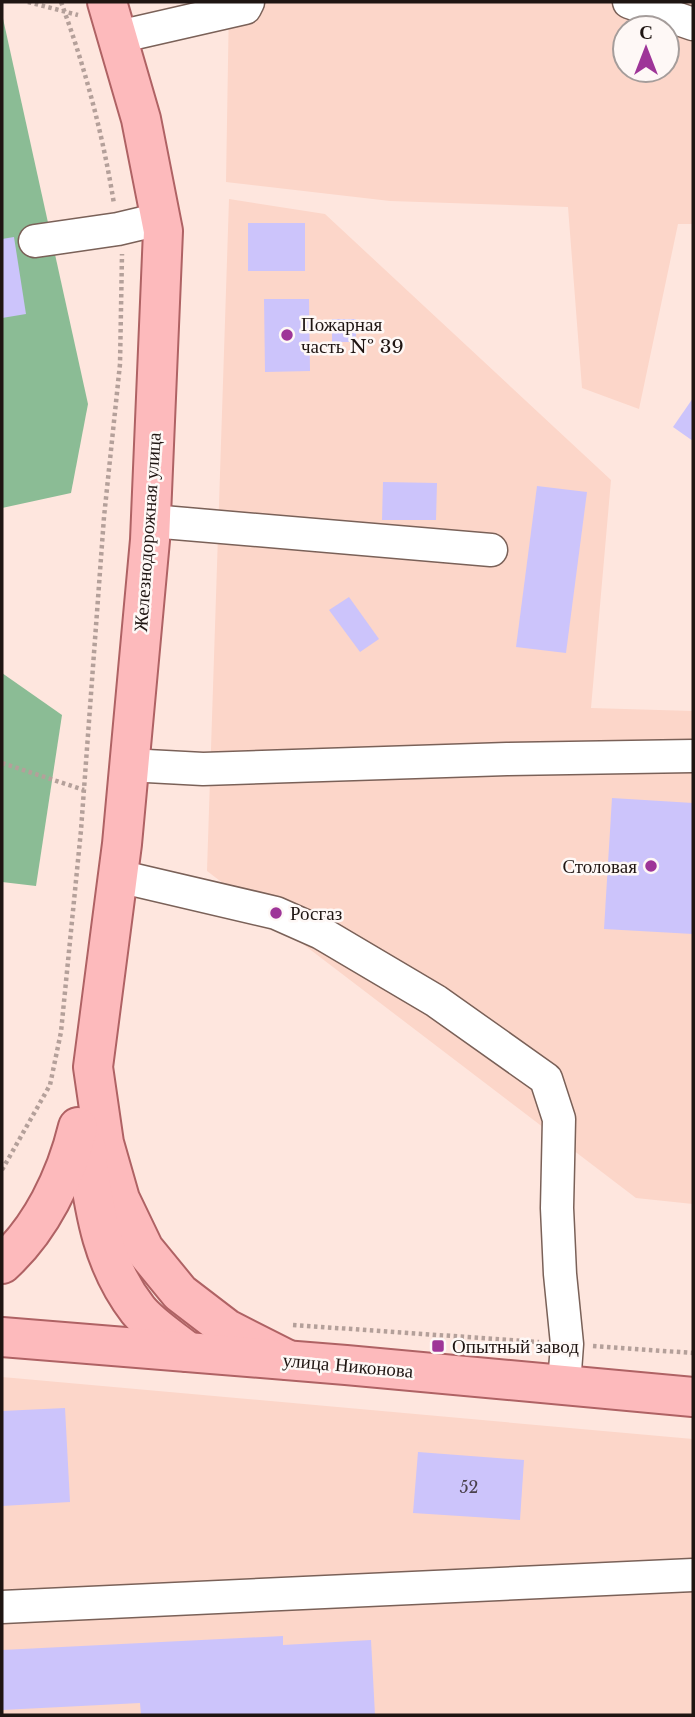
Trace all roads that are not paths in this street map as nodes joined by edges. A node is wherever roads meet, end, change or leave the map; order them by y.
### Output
1 (248, 2) edge
2 (629, 2) edge
3 (113, 22) edge
4 (693, 24) edge
5 (160, 219) junction
6 (35, 241) dead end
7 (151, 521) junction
8 (491, 550) dead end
9 (693, 756) edge
10 (128, 765) junction
11 (118, 876) junction
12 (93, 1067) junction
13 (2, 1226) edge
14 (2, 1264) edge
15 (2, 1337) edge
16 (286, 1342) junction
17 (188, 1352) junction
18 (564, 1385) junction
19 (693, 1397) edge
20 (693, 1575) edge
21 (2, 1607) edge

1 - 3 lane
2 - 4 lane
3 - 5 main road, Железнодорожная улица
5 - 6 lane
5 - 7 main road, Железнодорожная улица
7 - 8 lane
7 - 10 main road, Железнодорожная улица
9 - 10 lane
10 - 11 main road, Железнодорожная улица
11 - 12 main road, Железнодорожная улица
11 - 18 lane
12 - 13 main road, Железнодорожная улица
12 - 14 main road
12 - 16 main road, Железнодорожная улица
12 - 17 main road
15 - 17 main road, улица Никонова
16 - 17 main road, улица Никонова
16 - 18 main road, улица Никонова
18 - 19 main road, улица Никонова
20 - 21 lane

